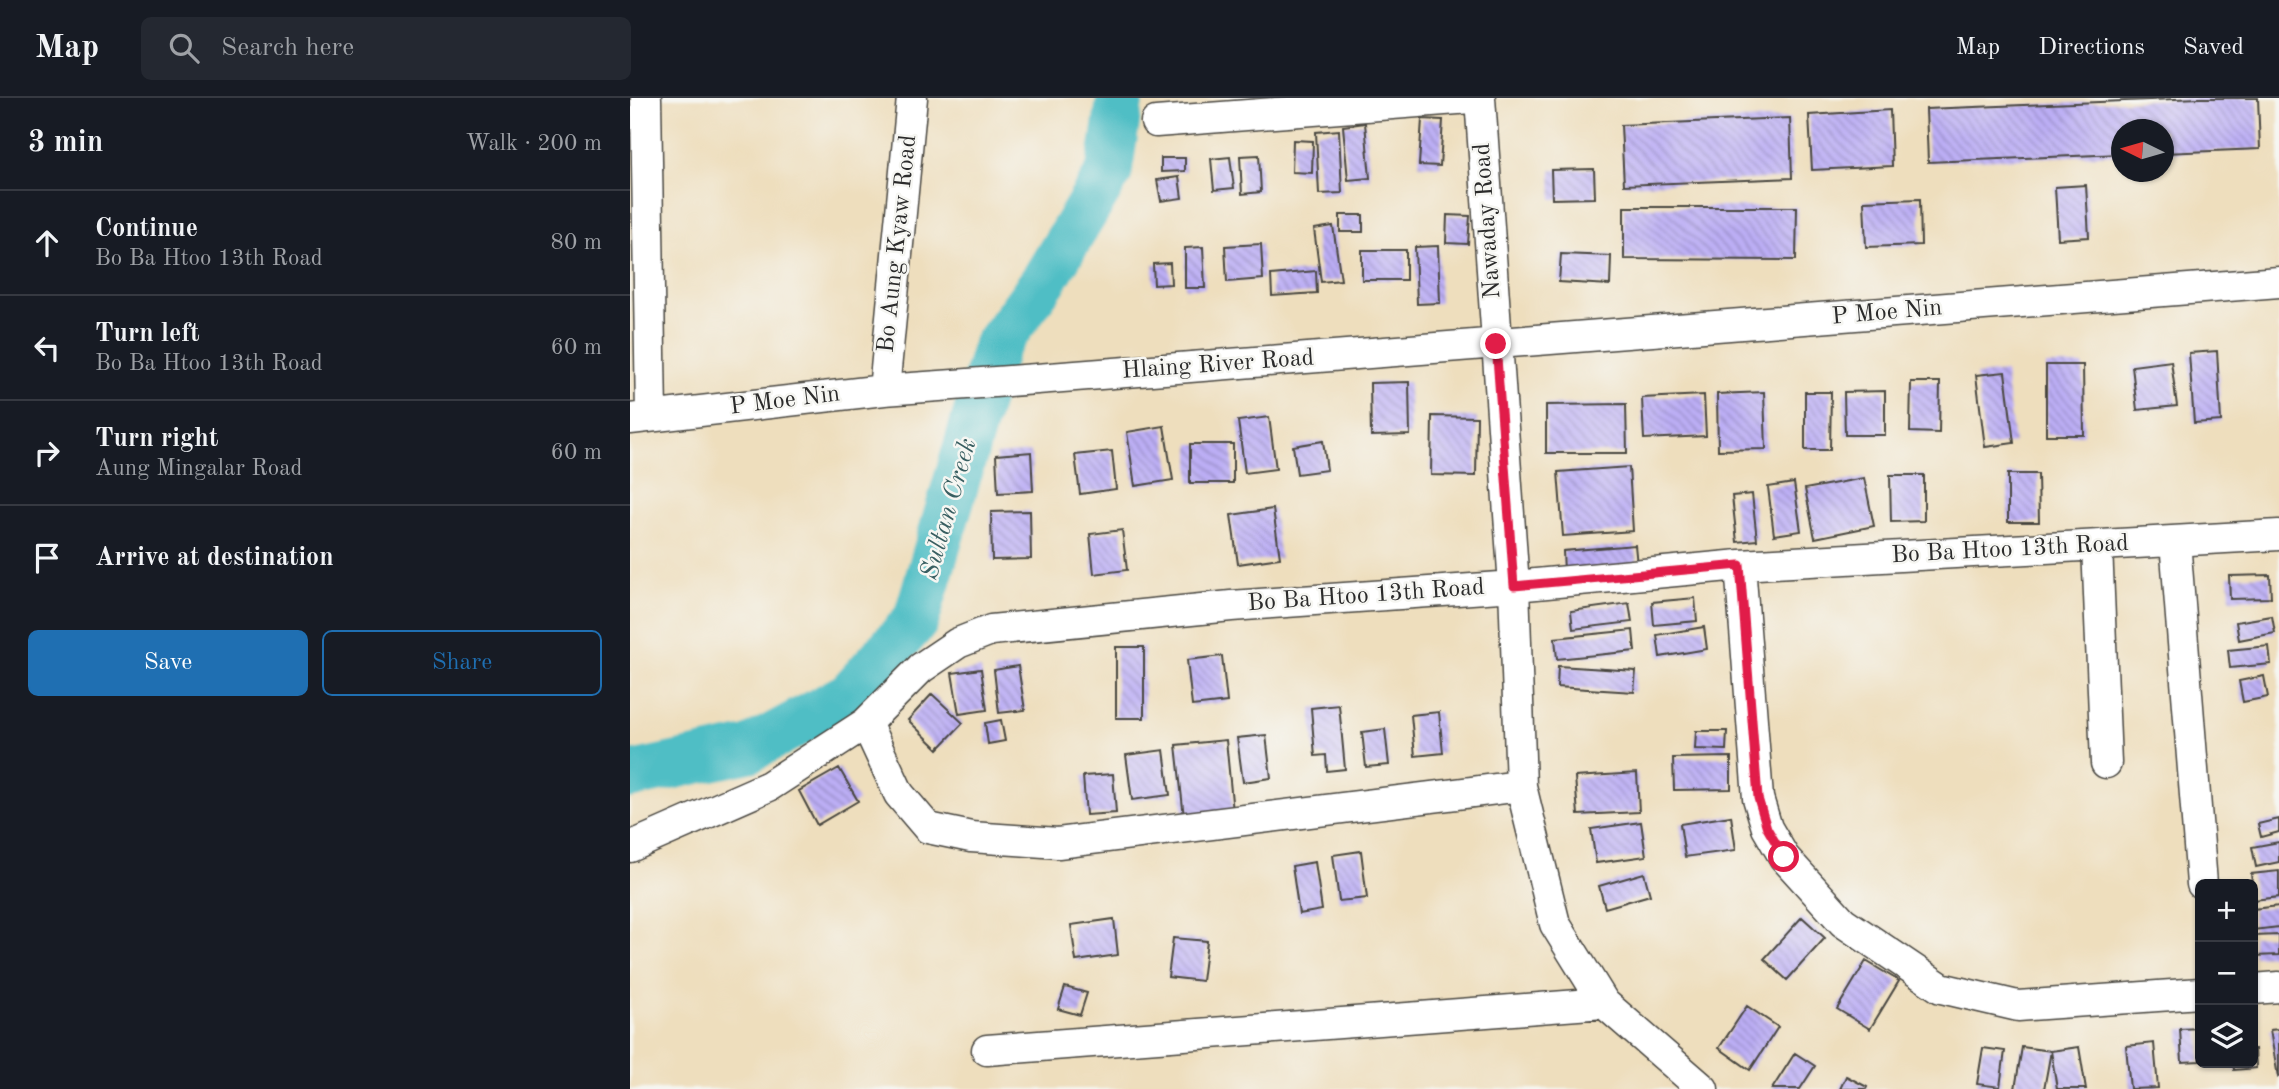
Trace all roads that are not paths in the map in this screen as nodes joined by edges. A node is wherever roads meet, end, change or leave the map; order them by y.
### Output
1 (646, 98) edge
2 (912, 98) edge
3 (1471, 98) edge
4 (1480, 98) edge
5 (1156, 122) dead end
6 (2279, 282) edge
7 (1496, 344) junction
8 (941, 386) joint
9 (884, 390) junction
10 (641, 417) edge
11 (2279, 535) edge
12 (2175, 541) junction
13 (2097, 547) junction
14 (1740, 565) junction
15 (1514, 586) junction
16 (866, 723) junction
17 (2106, 763) dead end
18 (1521, 786) junction
19 (630, 847) edge
20 (2202, 879) edge
21 (2279, 987) edge
22 (2258, 989) edge
23 (2195, 993) edge
24 (1604, 1003) junction
25 (988, 1050) dead end
26 (1703, 1089) edge

1 - 10 street
2 - 9 street, Bo Aung Kyaw Road
3 - 5 street
4 - 7 street, Nawaday Road
6 - 7 street, P Moe Nin
7 - 8 street, Hlaing River Road
7 - 15 street, Nawaday Road
8 - 9 street, P Moe Nin
9 - 10 street, P Moe Nin
11 - 12 street, Bo Ba Htoo 13th Road
12 - 13 street, Bo Ba Htoo 13th Road
12 - 20 street
13 - 14 street, Bo Ba Htoo 13th Road
13 - 17 street
14 - 15 street, Bo Ba Htoo 13th Road
14 - 23 street
15 - 16 street, Bo Ba Htoo 13th Road
15 - 18 street, Nawaday Road
16 - 18 street
16 - 19 street, Bo Ba Htoo 13th Road
18 - 24 street, Nawaday Road
21 - 22 street
24 - 25 street
24 - 26 street, Nawaday Road

